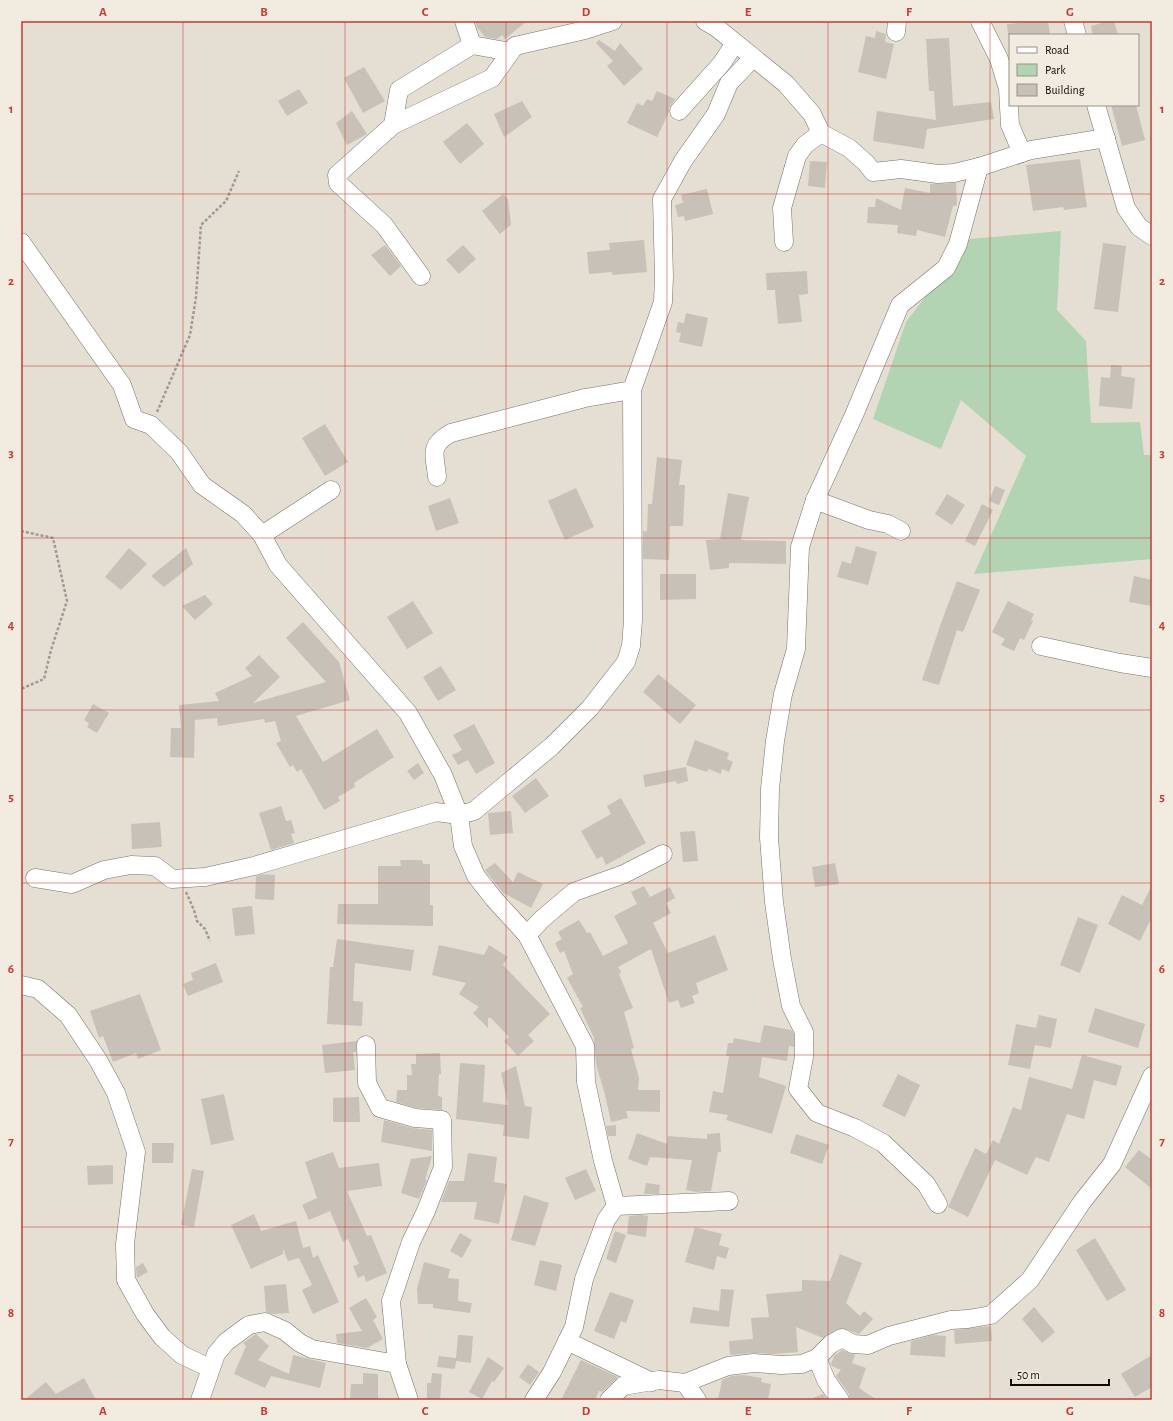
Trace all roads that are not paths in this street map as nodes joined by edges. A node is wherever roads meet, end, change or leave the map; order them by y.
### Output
1 (464, 21) edge
2 (613, 21) edge
3 (705, 21) edge
4 (980, 21) edge
5 (1073, 21) edge
6 (1077, 34) edge
7 (735, 43) junction
8 (472, 45) junction
9 (510, 52) junction
10 (753, 58) junction
11 (1096, 106) edge
12 (680, 111) dead end
13 (393, 125) junction
14 (820, 134) junction
15 (1106, 138) junction
16 (1022, 154) junction
17 (979, 167) junction
18 (1152, 236) edge
19 (21, 242) edge
20 (784, 242) dead end
21 (421, 276) dead end
22 (632, 390) junction
23 (437, 477) dead end
24 (331, 490) dead end
25 (815, 500) junction
26 (901, 530) dead end
27 (262, 535) junction
28 (1041, 646) dead end
29 (1152, 668) edge
30 (459, 815) junction
31 (663, 854) dead end
32 (35, 878) dead end
33 (527, 935) junction
34 (21, 985) edge
35 (366, 1045) dead end
36 (1152, 1076) edge
37 (729, 1201) dead end
38 (938, 1204) dead end
39 (616, 1206) junction
40 (567, 1341) junction
41 (817, 1358) junction
42 (397, 1364) junction
43 (210, 1368) junction
44 (652, 1382) junction
45 (685, 1384) junction
46 (200, 1400) edge
47 (408, 1400) edge
48 (534, 1400) edge
49 (609, 1400) edge
50 (698, 1400) edge
51 (840, 1400) edge

1 - 8 street
2 - 9 street
3 - 7 street
4 - 16 street
5 - 6 street
7 - 10 street
7 - 12 street
8 - 9 street
8 - 13 street
9 - 13 street
10 - 14 street
10 - 22 street
11 - 15 street
13 - 21 street
14 - 17 street
14 - 20 street
15 - 16 street
15 - 18 street
16 - 17 street
17 - 25 street
19 - 27 street
22 - 23 street
22 - 30 street
24 - 27 street
25 - 26 street
25 - 38 street
27 - 30 street
28 - 29 street
30 - 32 street
30 - 33 street
31 - 33 street
33 - 39 street
34 - 43 street
35 - 42 street
36 - 41 street
37 - 39 street
39 - 40 street
40 - 44 street
40 - 48 street
41 - 45 street
41 - 51 street
42 - 43 street
42 - 47 street
43 - 46 street
44 - 45 street
44 - 49 street
45 - 50 street

